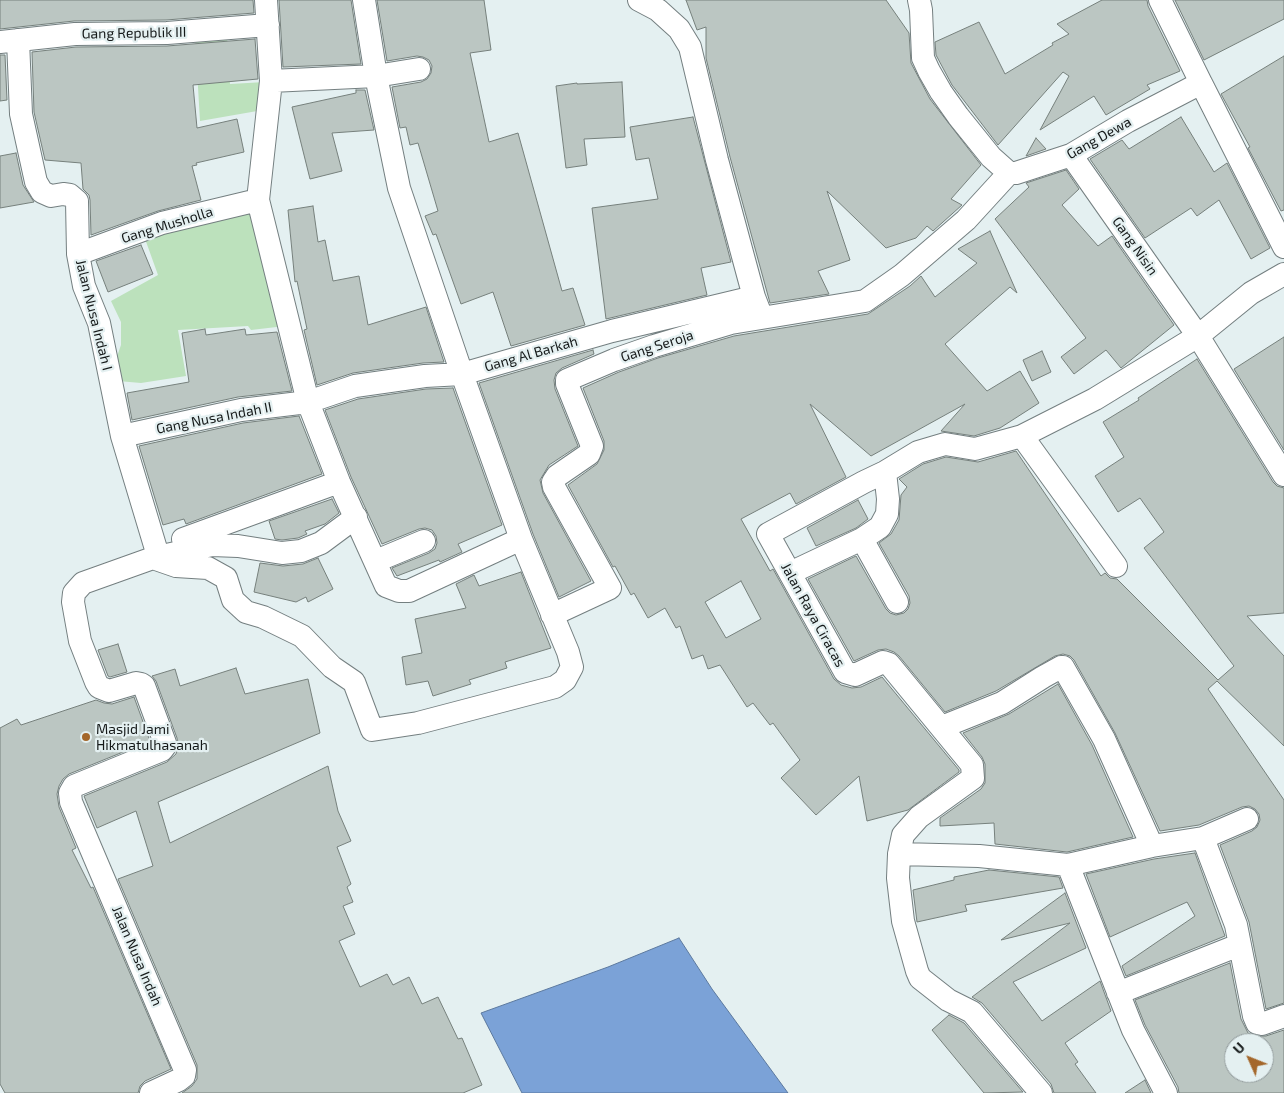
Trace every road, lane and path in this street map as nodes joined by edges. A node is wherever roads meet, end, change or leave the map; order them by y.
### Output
1 (266, 0) edge
2 (364, 0) edge
3 (639, 0) edge
4 (919, 0) edge
5 (1160, 0) edge
6 (268, 25) junction
7 (9, 41) edge
8 (419, 69) dead end
9 (376, 76) junction
10 (270, 82) junction
11 (1201, 83) junction
12 (1071, 155) junction
13 (1008, 173) junction
14 (258, 200) junction
15 (1284, 247) edge
16 (78, 254) junction
17 (1284, 274) edge
18 (758, 307) junction
19 (1198, 336) junction
20 (462, 374) junction
21 (308, 402) junction
22 (122, 436) junction
23 (1022, 436) junction
24 (885, 472) junction
25 (1284, 475) edge
26 (339, 482) junction
27 (356, 517) junction
28 (521, 539) junction
29 (862, 539) junction
30 (424, 541) dead end
31 (155, 554) junction
32 (376, 561) junction
33 (1116, 566) dead end
34 (790, 573) junction
35 (897, 602) dead end
36 (552, 615) junction
37 (942, 727) junction
38 (1247, 819) dead end
39 (1203, 838) junction
40 (1152, 846) junction
41 (899, 854) junction
42 (1068, 865) junction
43 (1239, 945) junction
44 (1118, 993) junction
45 (1284, 1016) edge
46 (151, 1093) edge
47 (1042, 1093) edge
48 (1166, 1093) edge

1 - 6 street
2 - 9 street
3 - 18 street
4 - 13 street
5 - 11 street
6 - 7 street, Gang Republik III
6 - 10 street
7 - 16 street, Jalan Nusa Indah I
8 - 9 street
9 - 10 street
9 - 20 street
10 - 14 street
11 - 12 street, Gang Dewa
11 - 15 street
12 - 13 street, Gang Dewa
12 - 19 street, Gang Nisin
13 - 18 street, Gang Seroja
14 - 16 street, Gang Musholla
14 - 21 street
16 - 22 street, Jalan Nusa Indah I
17 - 19 street
18 - 20 street, Gang Al Barkah
18 - 36 street, Gang Seroja
19 - 23 street, Jalan Raya Ciracas
19 - 25 street, Gang Nisin
20 - 21 street, Gang Al Barkah
20 - 28 street
21 - 22 street, Gang Nusa Indah II
21 - 26 street
22 - 31 street, Jalan Nusa Indah I
23 - 24 street, Jalan Raya Ciracas
23 - 33 street
24 - 29 street
24 - 34 street, Jalan Raya Ciracas
26 - 27 street
26 - 31 street
27 - 31 street
27 - 32 street
28 - 32 street
28 - 36 street
29 - 34 street
29 - 35 street
30 - 32 street
31 - 36 street
31 - 46 street, Jalan Nusa Indah
34 - 37 street, Jalan Raya Ciracas
37 - 40 street
37 - 41 street, Jalan Raya Ciracas
38 - 39 street
39 - 40 street
39 - 43 street
40 - 42 street
41 - 42 street
41 - 47 street, Jalan Raya Ciracas
42 - 44 street
43 - 44 street
43 - 45 street
44 - 48 street

